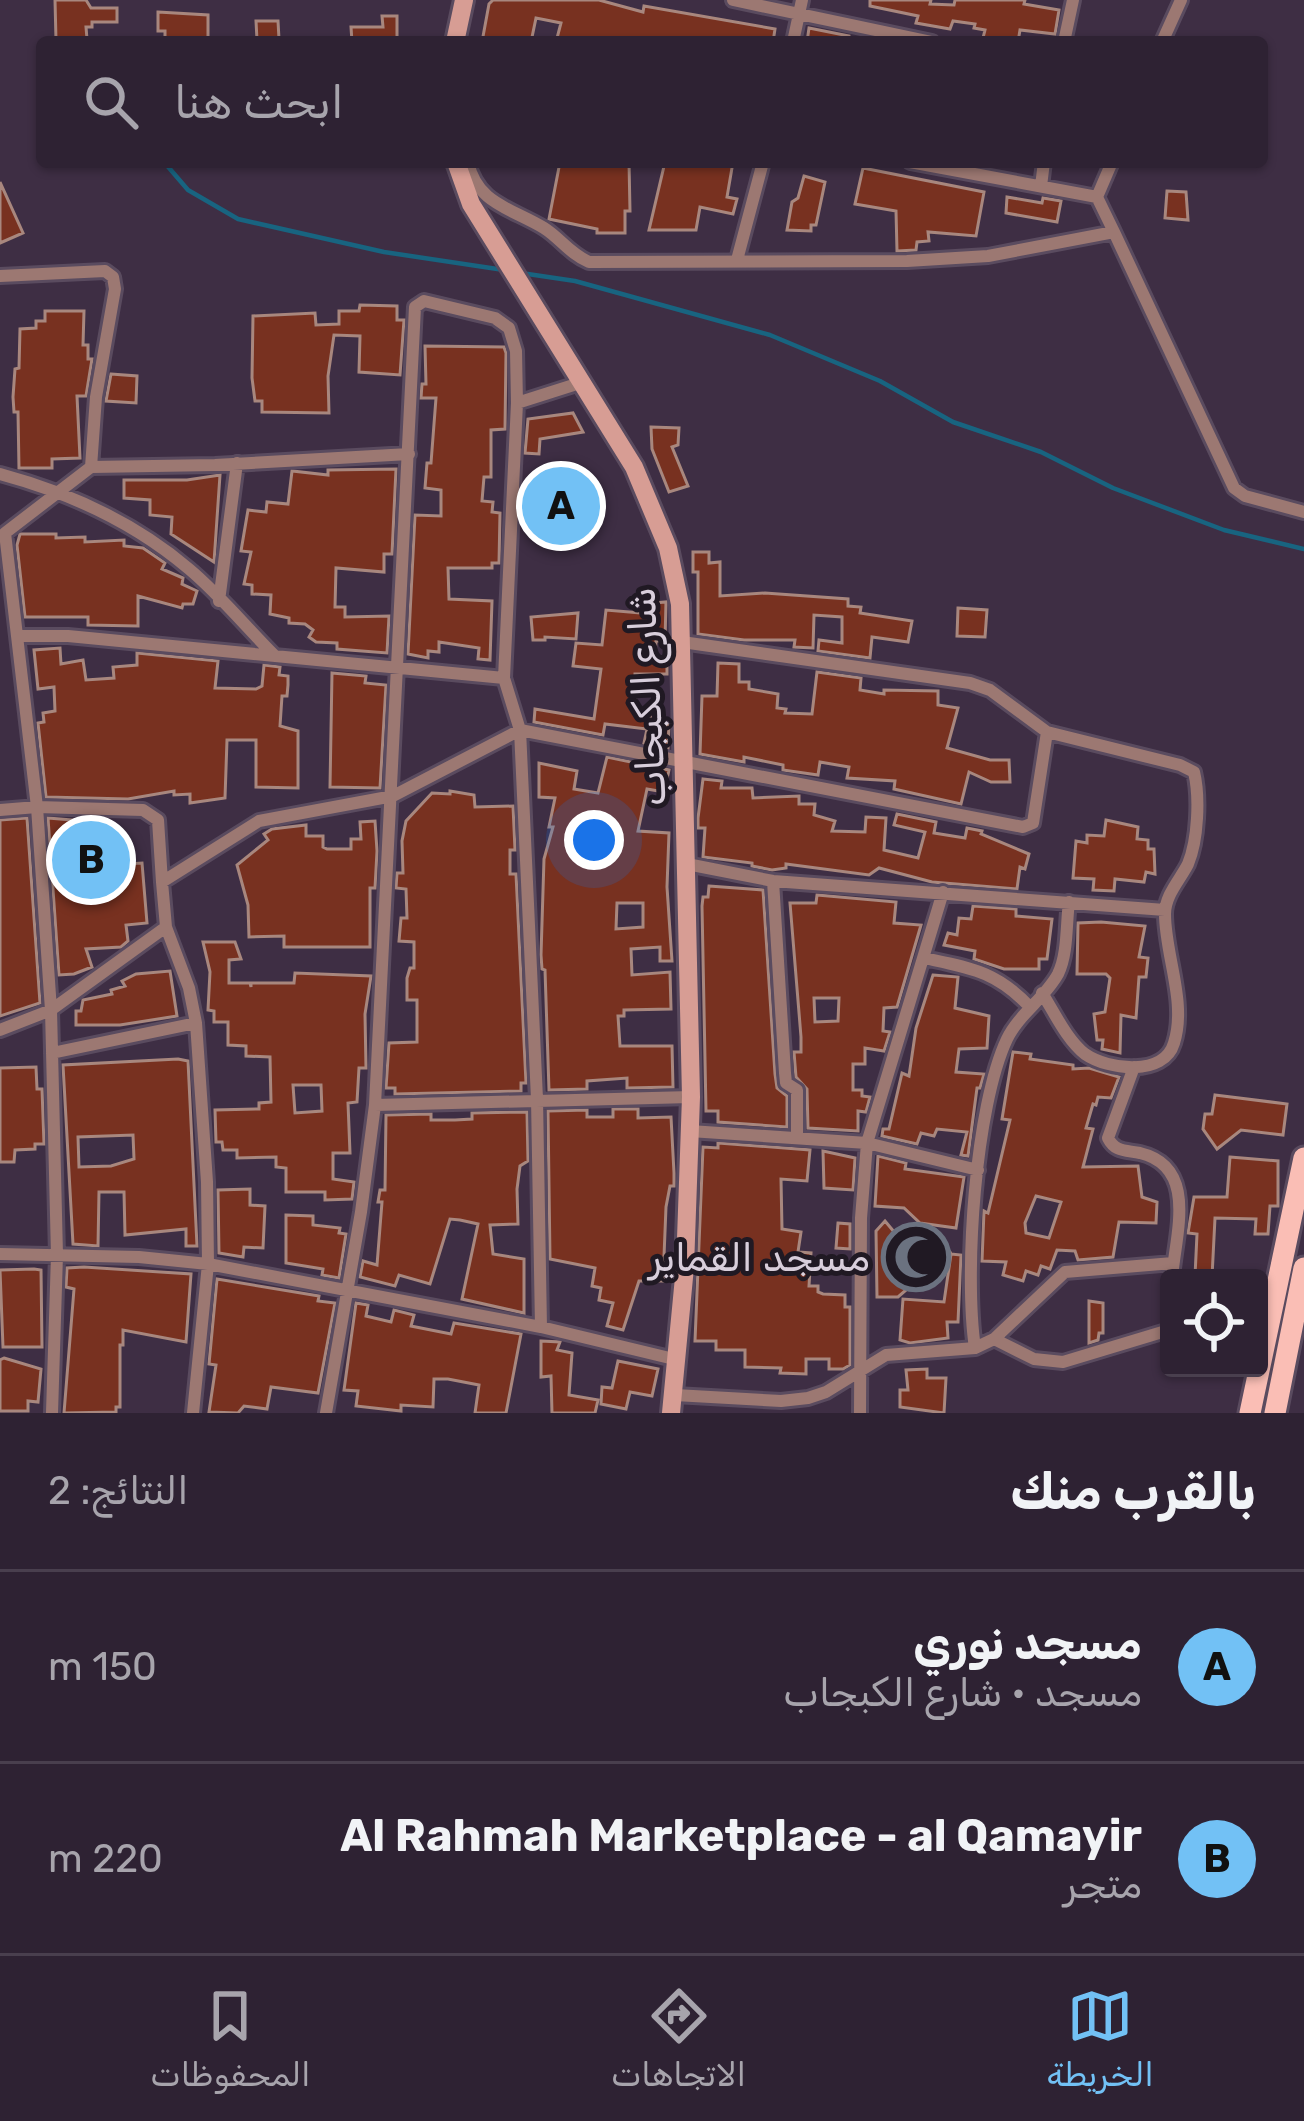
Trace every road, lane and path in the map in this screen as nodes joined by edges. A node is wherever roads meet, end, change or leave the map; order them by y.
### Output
1 (464, 0) edge
2 (734, 0) edge
3 (1073, 0) edge
4 (1181, 0) edge
5 (801, 7) edge
6 (456, 36) edge
7 (910, 36) edge
8 (1065, 36) edge
9 (1163, 36) edge
10 (458, 168) edge
11 (470, 168) edge
12 (761, 168) edge
13 (943, 168) edge
14 (1043, 168) edge
15 (1109, 168) edge
16 (1041, 186) junction
17 (1097, 197) junction
18 (1114, 232) junction
19 (737, 260) junction
20 (0, 276) edge
21 (583, 382) junction
22 (517, 403) junction
23 (409, 454) junction
24 (237, 463) junction
25 (91, 467) junction
26 (0, 474) edge
27 (60, 490) junction
28 (1304, 512) edge
29 (219, 601) junction
30 (18, 636) junction
31 (682, 642) junction
32 (275, 656) junction
33 (399, 668) junction
34 (504, 678) junction
35 (520, 730) junction
36 (1046, 732) junction
37 (685, 762) junction
38 (393, 796) junction
39 (37, 807) junction
40 (0, 810) edge
41 (687, 865) junction
42 (773, 881) junction
43 (162, 882) junction
44 (944, 892) junction
45 (1069, 902) junction
46 (1165, 910) junction
47 (166, 927) junction
48 (924, 958) junction
49 (1042, 993) junction
50 (1030, 1006) junction
51 (51, 1010) junction
52 (196, 1023) junction
53 (0, 1030) edge
54 (52, 1053) junction
55 (1133, 1066) junction
56 (691, 1097) junction
57 (537, 1099) junction
58 (375, 1105) junction
59 (690, 1131) junction
60 (797, 1137) junction
61 (867, 1143) junction
62 (1304, 1158) edge
63 (978, 1170) junction
64 (0, 1254) edge
65 (57, 1255) junction
66 (208, 1264) junction
67 (1304, 1268) edge
68 (1173, 1269) edge
69 (1160, 1270) edge
70 (349, 1288) junction
71 (1268, 1308) edge
72 (542, 1328) junction
73 (1160, 1333) edge
74 (994, 1339) junction
75 (975, 1348) junction
76 (679, 1360) junction
77 (861, 1371) junction
78 (1256, 1377) edge
79 (673, 1404) edge
80 (791, 1407) edge
81 (52, 1413) edge
82 (194, 1413) edge
83 (326, 1413) edge
84 (860, 1413) edge
85 (1250, 1413) edge
86 (1275, 1413) edge

1 - 6 main road
2 - 5 street
3 - 8 street
4 - 9 street
5 - 7 street
10 - 21 main road, شارع الكبجاب
11 - 19 street
12 - 19 street
13 - 16 street
14 - 16 street
15 - 17 street
16 - 17 street
17 - 18 street
18 - 19 street
18 - 28 street
20 - 25 street
21 - 22 street
21 - 31 main road, شارع الكبجاب
22 - 23 street
22 - 34 street
23 - 24 street
23 - 33 street
24 - 25 street
24 - 29 street
25 - 27 street
26 - 27 street
27 - 29 street
27 - 30 street
29 - 32 street
30 - 32 street
30 - 39 street
31 - 36 street
31 - 37 main road, شارع الكبجاب
32 - 33 street
33 - 34 street
33 - 38 street
34 - 35 street
35 - 37 street
35 - 38 street
35 - 57 street
36 - 37 street
36 - 46 street
37 - 41 main road, شارع الكبجاب
38 - 43 street
38 - 58 street
39 - 40 street
39 - 43 street
39 - 51 street
41 - 42 street
41 - 56 main road, شارع الكبجاب
42 - 44 street
42 - 60 street
43 - 47 street
44 - 45 street
44 - 48 street
45 - 46 street
45 - 49 street
46 - 55 street
47 - 51 street
47 - 52 street
48 - 50 street
48 - 61 street
49 - 50 street
49 - 55 street
50 - 63 street
51 - 53 street
51 - 54 street
52 - 54 street
52 - 66 street
54 - 65 street
55 - 68 street
56 - 57 street
56 - 59 main road, شارع الكبجاب
57 - 58 street
57 - 72 street
58 - 70 street
59 - 60 street
59 - 76 main road, شارع الكبجاب
60 - 61 street
61 - 63 street
61 - 77 street
62 - 71 main road
63 - 75 street
64 - 65 street
65 - 66 street
65 - 81 street
66 - 70 street
66 - 82 street
67 - 86 main road
69 - 74 street
70 - 72 street
70 - 83 street
72 - 76 street
73 - 74 street
74 - 75 street
75 - 77 street
76 - 79 main road, شارع الكبجاب
77 - 80 street
77 - 84 street
78 - 85 main road
79 - 80 street

